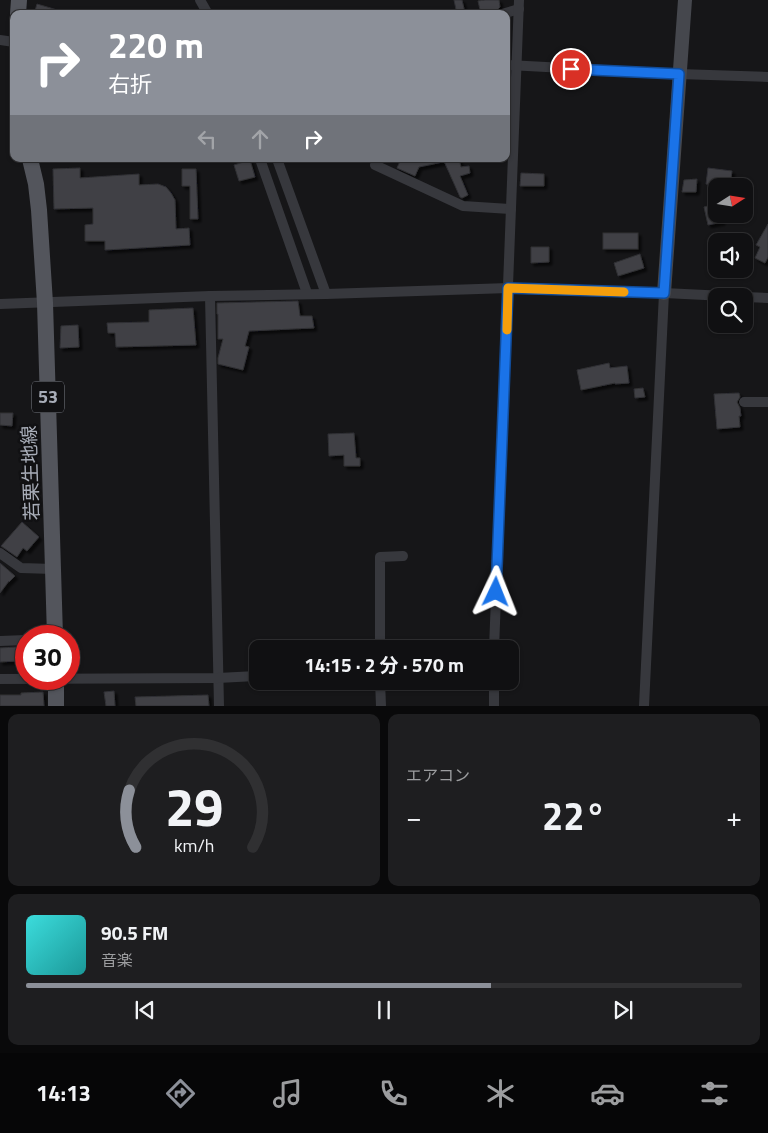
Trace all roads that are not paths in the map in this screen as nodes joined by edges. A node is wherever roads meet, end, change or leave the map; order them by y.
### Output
1 (685, 0) edge
2 (519, 5) edge
3 (511, 65) edge
4 (679, 74) junction
5 (768, 77) edge
6 (31, 162) edge
7 (261, 162) edge
8 (278, 162) edge
9 (375, 165) dead end
10 (511, 209) junction
11 (508, 288) junction
12 (664, 293) junction
13 (307, 294) junction
14 (326, 294) junction
15 (708, 295) edge
16 (210, 296) junction
17 (753, 297) edge
18 (768, 298) edge
19 (45, 303) junction
20 (0, 304) edge
21 (744, 402) dead end
22 (768, 402) edge
23 (0, 553) edge
24 (403, 556) dead end
25 (52, 568) junction
26 (54, 625) edge
27 (0, 640) edge
28 (15, 640) edge
29 (380, 640) edge
30 (494, 640) edge
31 (249, 676) edge
32 (218, 678) junction
33 (0, 679) edge
34 (15, 679) edge
35 (80, 679) edge
36 (56, 690) edge
37 (380, 690) edge
38 (494, 690) edge
39 (56, 706) edge
40 (219, 706) edge
41 (381, 706) edge
42 (494, 706) edge
43 (644, 706) edge

1 - 4 street
2 - 3 street
3 - 4 street
3 - 10 street
4 - 5 street
4 - 12 street
6 - 19 main road, 若栗生地線 / 53
7 - 13 street
8 - 14 street
9 - 10 street
10 - 11 street
11 - 12 street
11 - 14 street
11 - 30 street
12 - 15 street
12 - 43 street
13 - 14 street
13 - 16 street
16 - 19 street
16 - 32 street
17 - 18 street
19 - 20 street
19 - 25 main road, 若栗生地線 / 53
21 - 22 street
23 - 25 street
24 - 29 street
25 - 26 main road, 若栗生地線 / 53
27 - 28 street
31 - 32 street
32 - 35 street
32 - 40 street
33 - 34 street
36 - 39 main road
37 - 41 street
38 - 42 street

